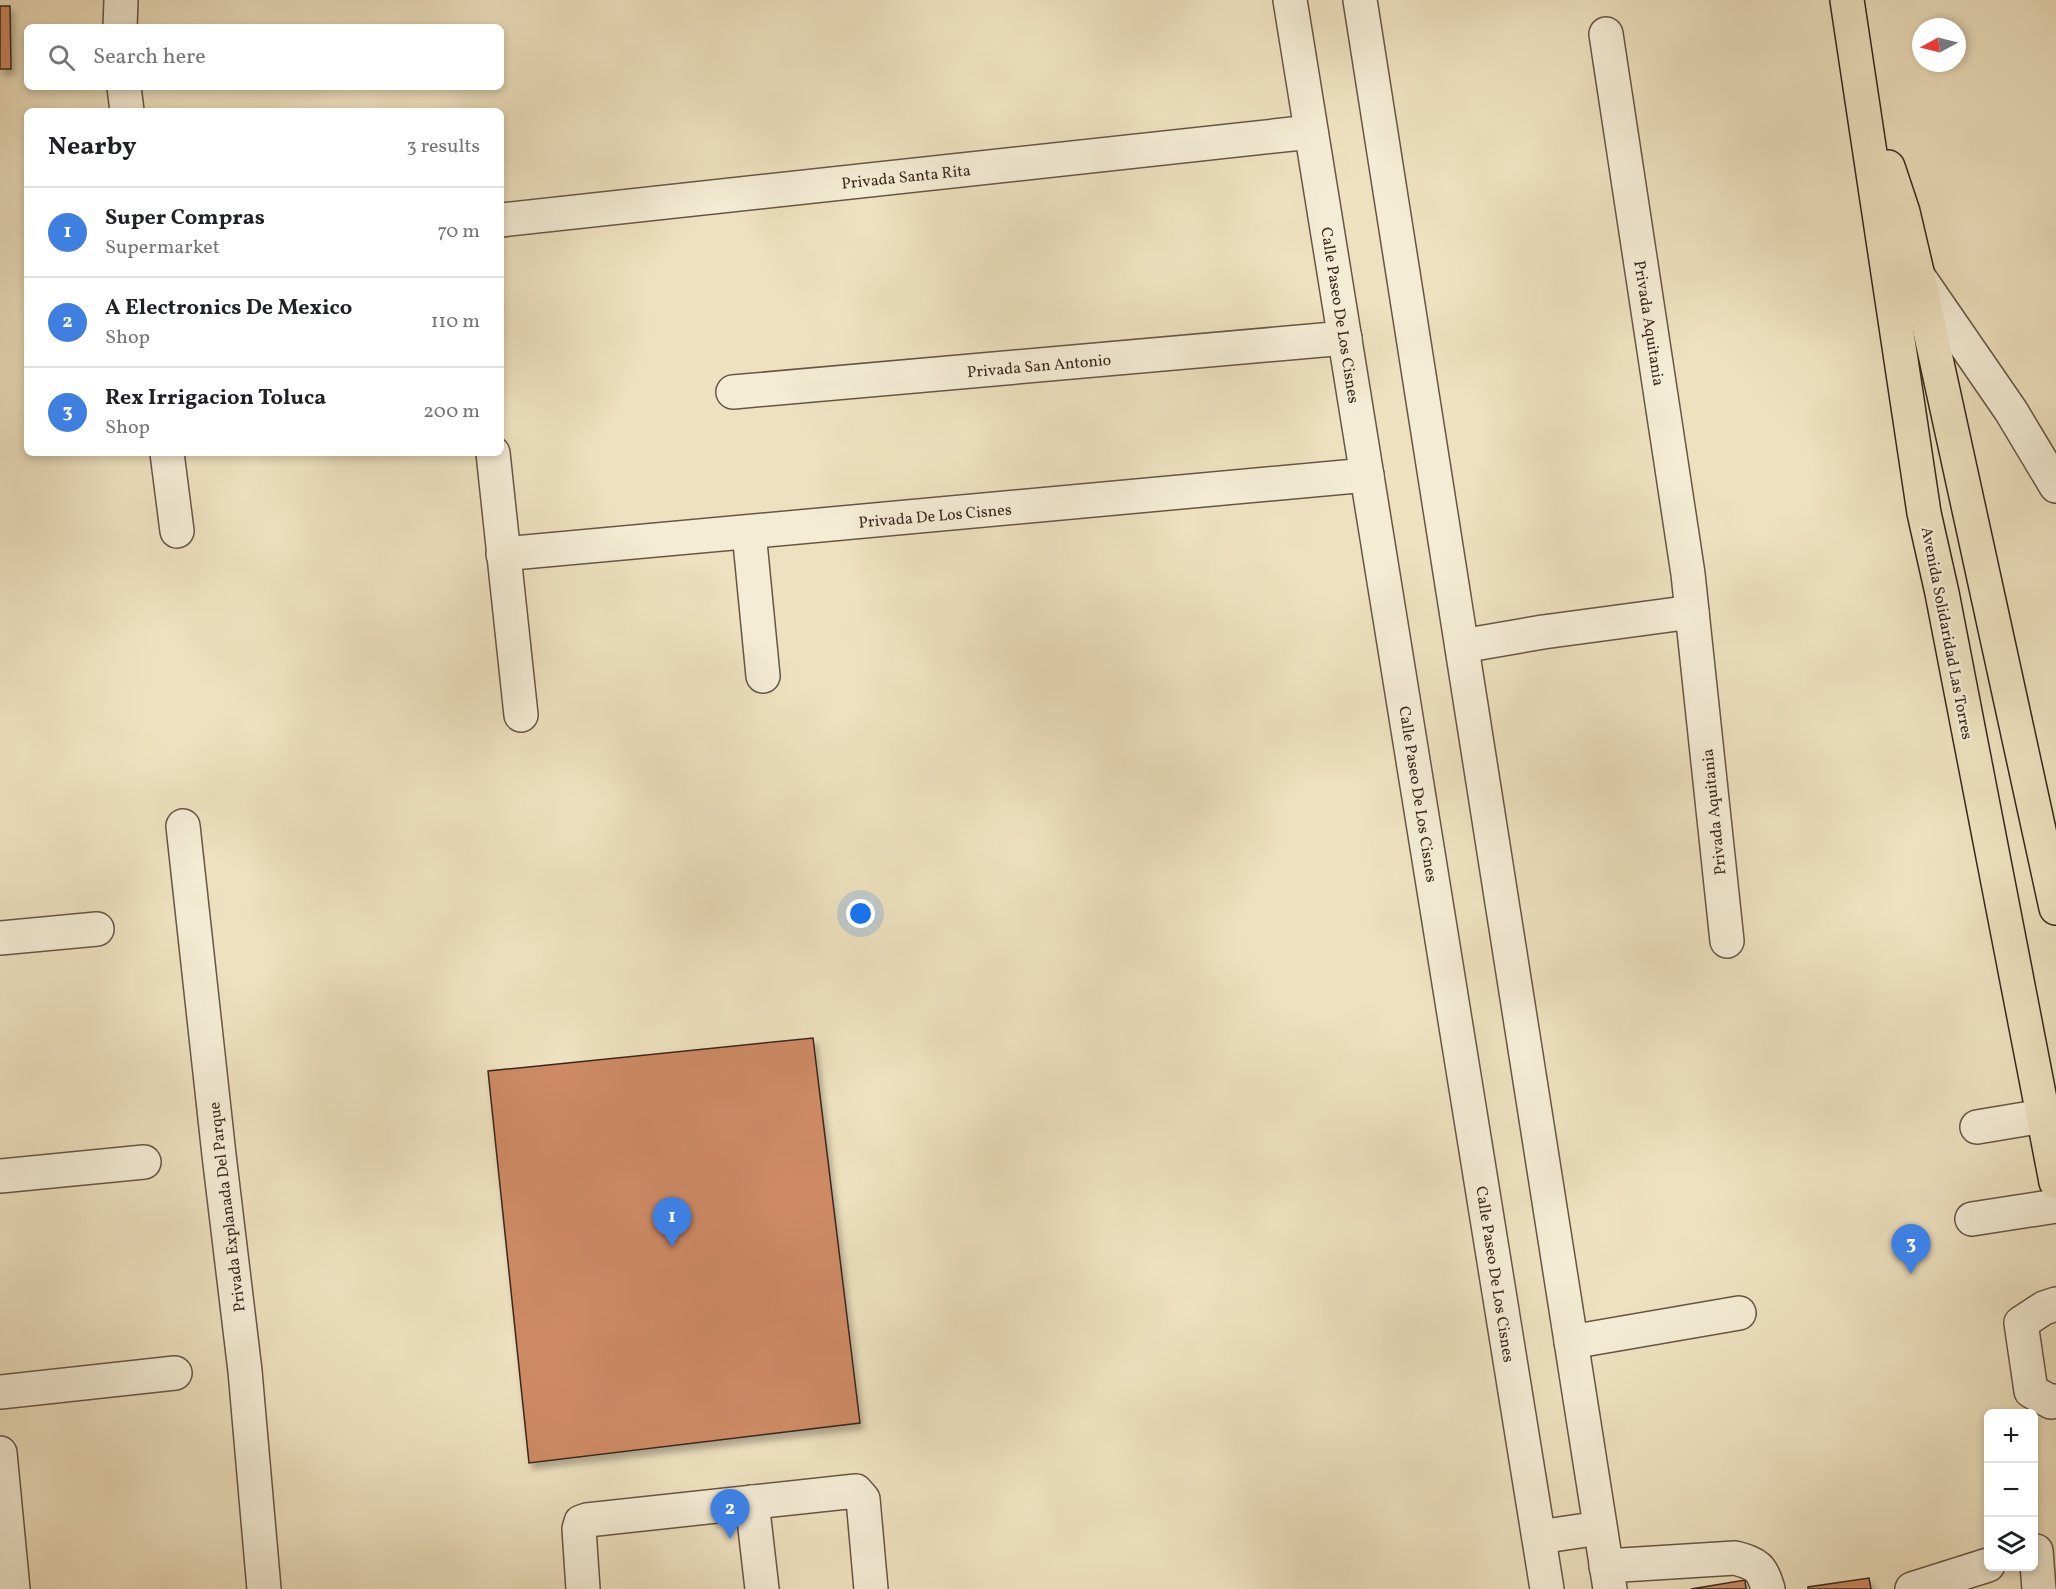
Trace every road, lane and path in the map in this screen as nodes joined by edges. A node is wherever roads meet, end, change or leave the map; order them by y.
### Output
1 (122, 0) edge
2 (1290, 0) edge
3 (1360, 0) edge
4 (1847, 0) edge
5 (120, 24) edge
6 (1606, 34) dead end
7 (1859, 80) junction
8 (124, 90) edge
9 (127, 108) edge
10 (1311, 132) junction
11 (504, 220) edge
12 (1918, 276) junction
13 (1345, 338) junction
14 (733, 392) dead end
15 (167, 456) edge
16 (492, 456) edge
17 (1367, 475) junction
18 (2056, 486) edge
19 (177, 531) dead end
20 (749, 532) junction
21 (503, 554) junction
22 (1692, 612) junction
23 (1462, 646) junction
24 (763, 676) dead end
25 (520, 715) dead end
26 (183, 826) dead end
27 (2056, 908) edge
28 (98, 929) dead end
29 (0, 938) edge
30 (1727, 941) dead end
31 (2043, 1116) junction
32 (1977, 1127) dead end
33 (144, 1162) dead end
34 (0, 1176) edge
35 (2056, 1182) edge
36 (2056, 1206) edge
37 (1972, 1219) dead end
38 (2056, 1304) edge
39 (1739, 1313) dead end
40 (1571, 1342) junction
41 (175, 1373) dead end
42 (0, 1392) edge
43 (2056, 1401) edge
44 (0, 1453) edge
45 (752, 1502) junction
46 (1600, 1528) junction
47 (1539, 1537) junction
48 (2042, 1555) edge
49 (1984, 1567) edge
50 (1659, 1576) edge
51 (1608, 1577) edge
52 (1921, 1587) edge
53 (13, 1589) edge
54 (264, 1589) edge
55 (583, 1589) edge
56 (762, 1589) edge
57 (871, 1589) edge
58 (1547, 1589) edge
59 (1768, 1589) edge
60 (2039, 1589) edge

1 - 5 street
2 - 10 street, Calle Paseo De Los Cisnes
3 - 23 street
4 - 7 main road, Avenida Solidaridad Las Torres
6 - 22 street, Privada Aquitania
7 - 12 main road, Avenida Solidaridad Las Torres
7 - 31 main road, Avenida Solidaridad Las Torres
8 - 9 street
10 - 11 street, Privada Santa Rita
10 - 13 street, Calle Paseo De Los Cisnes
12 - 18 street
12 - 27 main road, Avenida Solidaridad Las Torres
13 - 14 street, Privada San Antonio
13 - 17 street, Calle Paseo De Los Cisnes
15 - 19 street
16 - 21 street
17 - 20 street, Privada De Los Cisnes
17 - 47 street, Calle Paseo De Los Cisnes
20 - 21 street, Privada De Los Cisnes
20 - 24 street
21 - 25 street
22 - 23 street
22 - 30 street, Privada Aquitania
23 - 40 street
26 - 54 street, Privada Explanada Del Parque
28 - 29 street
31 - 32 street
31 - 35 main road, Avenida Solidaridad Las Torres
33 - 34 street
36 - 37 street
38 - 43 street
39 - 40 street
40 - 46 street
41 - 42 street
44 - 53 street
45 - 55 street
45 - 56 street
45 - 57 street
46 - 47 street
46 - 51 street
47 - 58 street, Calle Paseo De Los Cisnes
48 - 60 street
49 - 52 street
50 - 51 street
50 - 59 street

